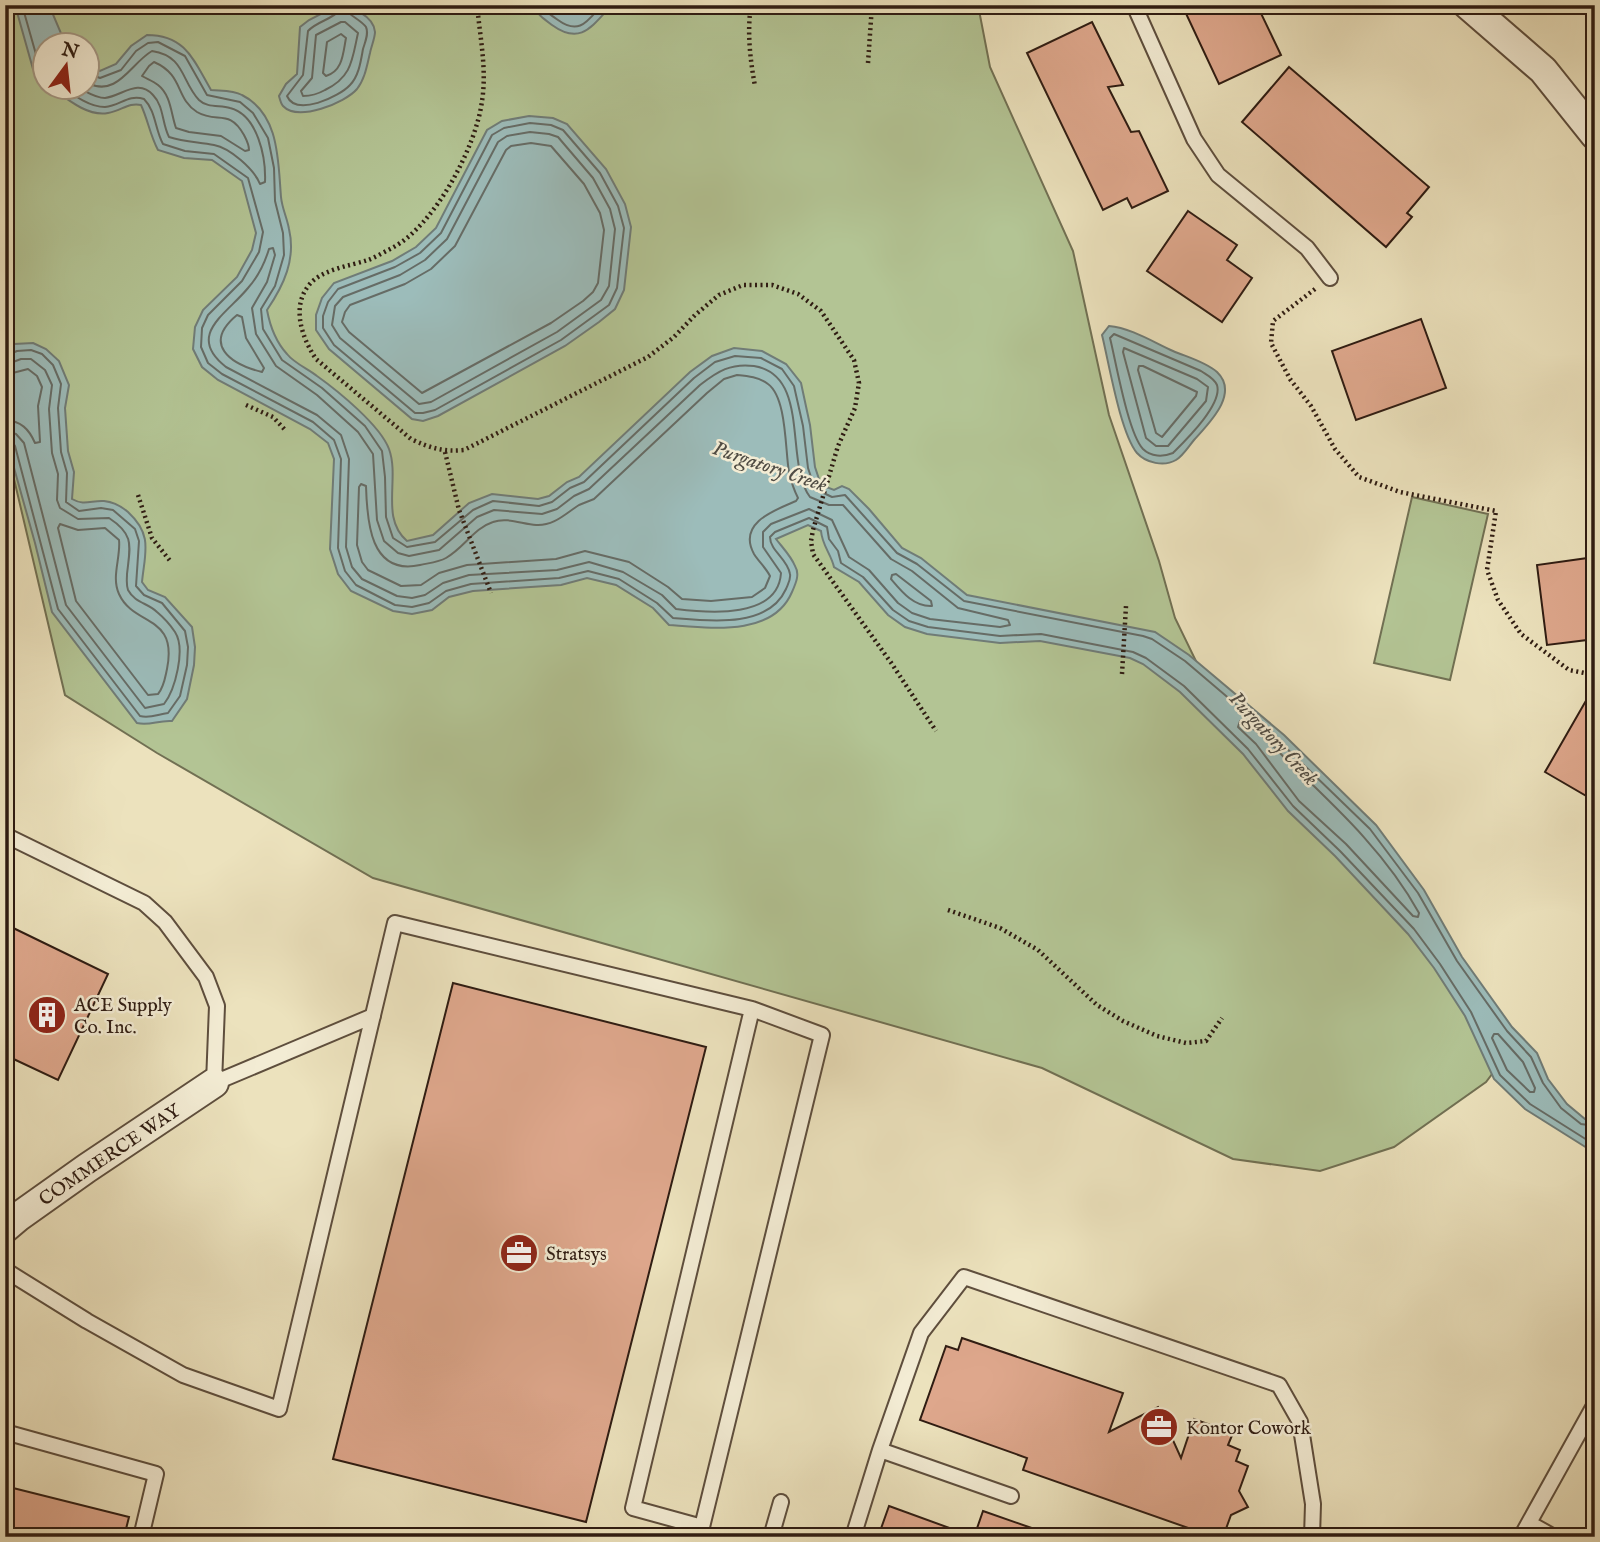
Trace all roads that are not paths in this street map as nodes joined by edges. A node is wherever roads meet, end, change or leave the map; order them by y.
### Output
1 (1134, 5) edge
2 (1468, 5) edge
3 (1595, 135) edge
4 (1330, 278) road end
5 (5, 835) edge
6 (752, 1009) junction
7 (373, 1016) junction
8 (214, 1083) junction
9 (5, 1228) edge
10 (5, 1270) edge
11 (1595, 1405) edge
12 (5, 1432) edge
13 (880, 1450) junction
14 (1011, 1496) dead end
15 (781, 1502) dead end
16 (1529, 1523) junction
17 (141, 1537) edge
18 (771, 1537) edge
19 (853, 1537) edge
20 (1312, 1537) edge
21 (1521, 1537) edge
22 (1554, 1537) edge

1 - 4 lane
2 - 3 street
5 - 8 lane
6 - 6 lane
6 - 7 lane
7 - 8 lane
7 - 10 lane
8 - 9 street, COMMERCE WAY
11 - 16 lane
12 - 17 lane
13 - 14 lane
13 - 19 lane
13 - 20 lane
15 - 18 lane
16 - 21 lane
16 - 22 lane

